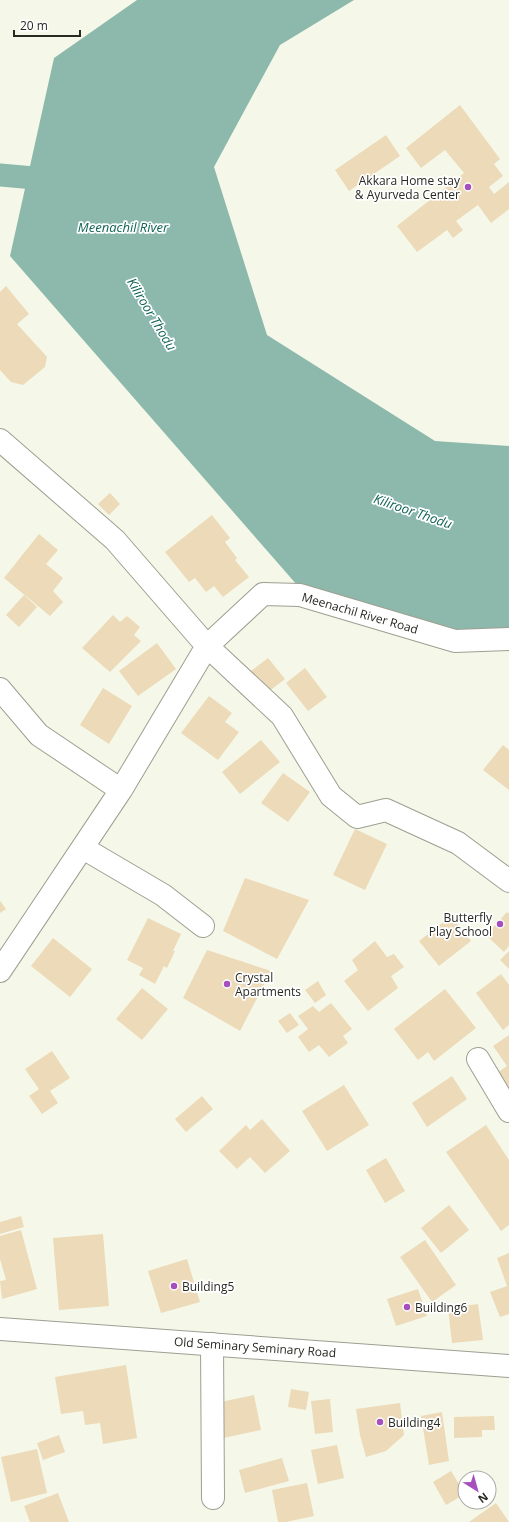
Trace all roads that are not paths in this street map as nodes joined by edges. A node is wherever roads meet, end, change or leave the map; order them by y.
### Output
1 (0, 440) edge
2 (509, 639) edge
3 (207, 646) junction
4 (0, 689) edge
5 (121, 790) junction
6 (83, 848) junction
7 (509, 881) edge
8 (204, 926) dead end
9 (0, 971) edge
10 (478, 1059) dead end
11 (509, 1111) edge
12 (0, 1329) edge
13 (212, 1344) junction
14 (509, 1366) edge
15 (213, 1498) dead end

1 - 3 street
2 - 3 street, Meenachil River Road
3 - 5 street, Meenachil River Road
3 - 7 street
4 - 5 street
5 - 6 street, Meenachil River Road
6 - 8 street
6 - 9 street, Meenachil River Road
10 - 11 street
12 - 13 street, Old Seminary Seminary Road
13 - 14 street, Old Seminary Seminary Road
13 - 15 street

